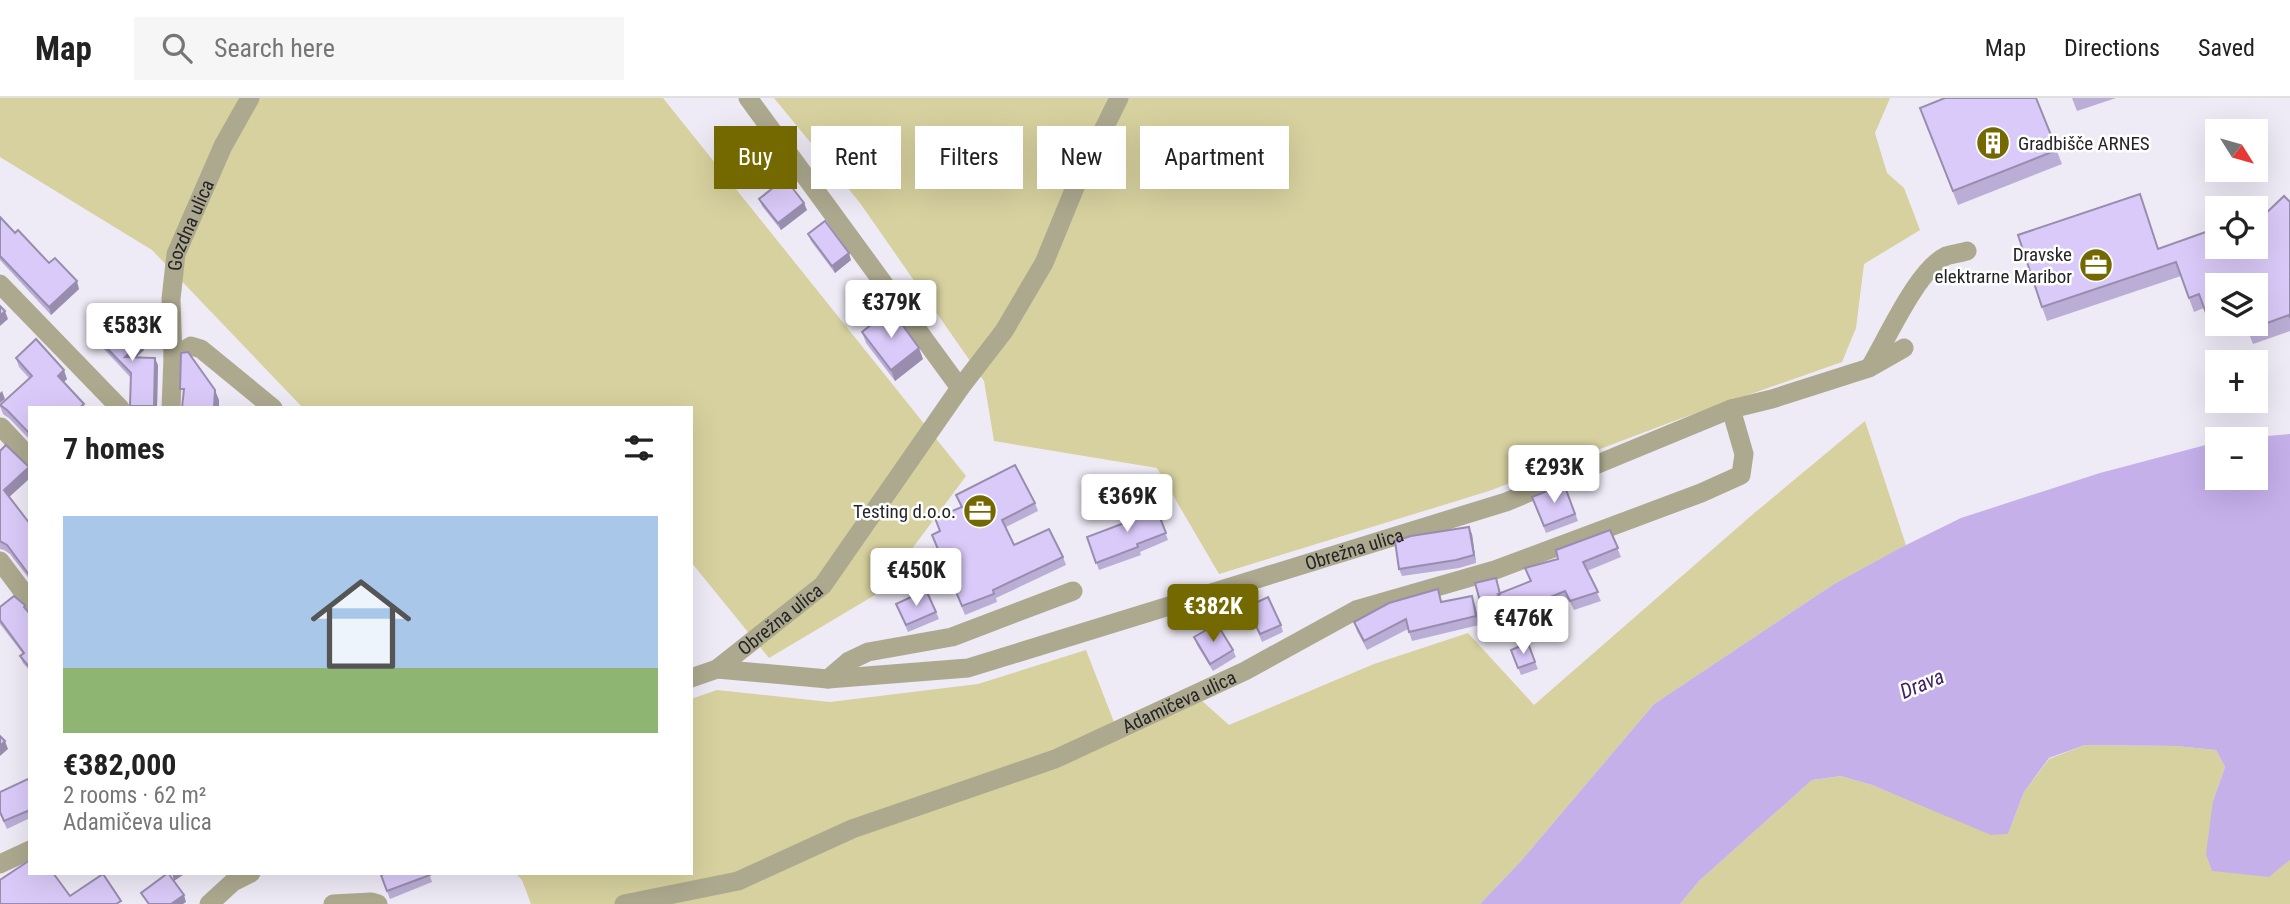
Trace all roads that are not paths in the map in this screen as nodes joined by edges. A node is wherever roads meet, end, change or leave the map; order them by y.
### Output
1 (250, 98) edge
2 (748, 98) edge
3 (1119, 98) edge
4 (1968, 251) dead end
5 (0, 284) edge
6 (1904, 348) dead end
7 (173, 357) junction
8 (1869, 368) junction
9 (960, 388) junction
10 (118, 406) edge
11 (171, 406) edge
12 (271, 406) edge
13 (1731, 409) junction
14 (1, 427) edge
15 (28, 456) edge
16 (0, 561) edge
17 (1073, 591) dead end
18 (28, 598) edge
19 (718, 669) junction
20 (693, 677) edge
21 (828, 679) junction
22 (28, 850) edge
23 (2, 857) edge
24 (237, 876) edge
25 (209, 904) edge
26 (333, 904) edge
27 (378, 904) edge
28 (624, 904) edge

1 - 7 street, Gozdna ulica
2 - 9 street
3 - 9 street, Obrežna ulica
4 - 8 street
5 - 10 street
6 - 8 street, Obrežna ulica
7 - 11 street, Gozdna ulica
7 - 12 street
8 - 13 street, Obrežna ulica
9 - 19 street, Obrežna ulica
13 - 21 street, Obrežna ulica
13 - 28 street, Adamičeva ulica
14 - 15 street
16 - 18 street
17 - 21 street
19 - 20 street, Obrežna ulica
19 - 21 street, Obrežna ulica
22 - 23 street
24 - 25 street
26 - 27 street

